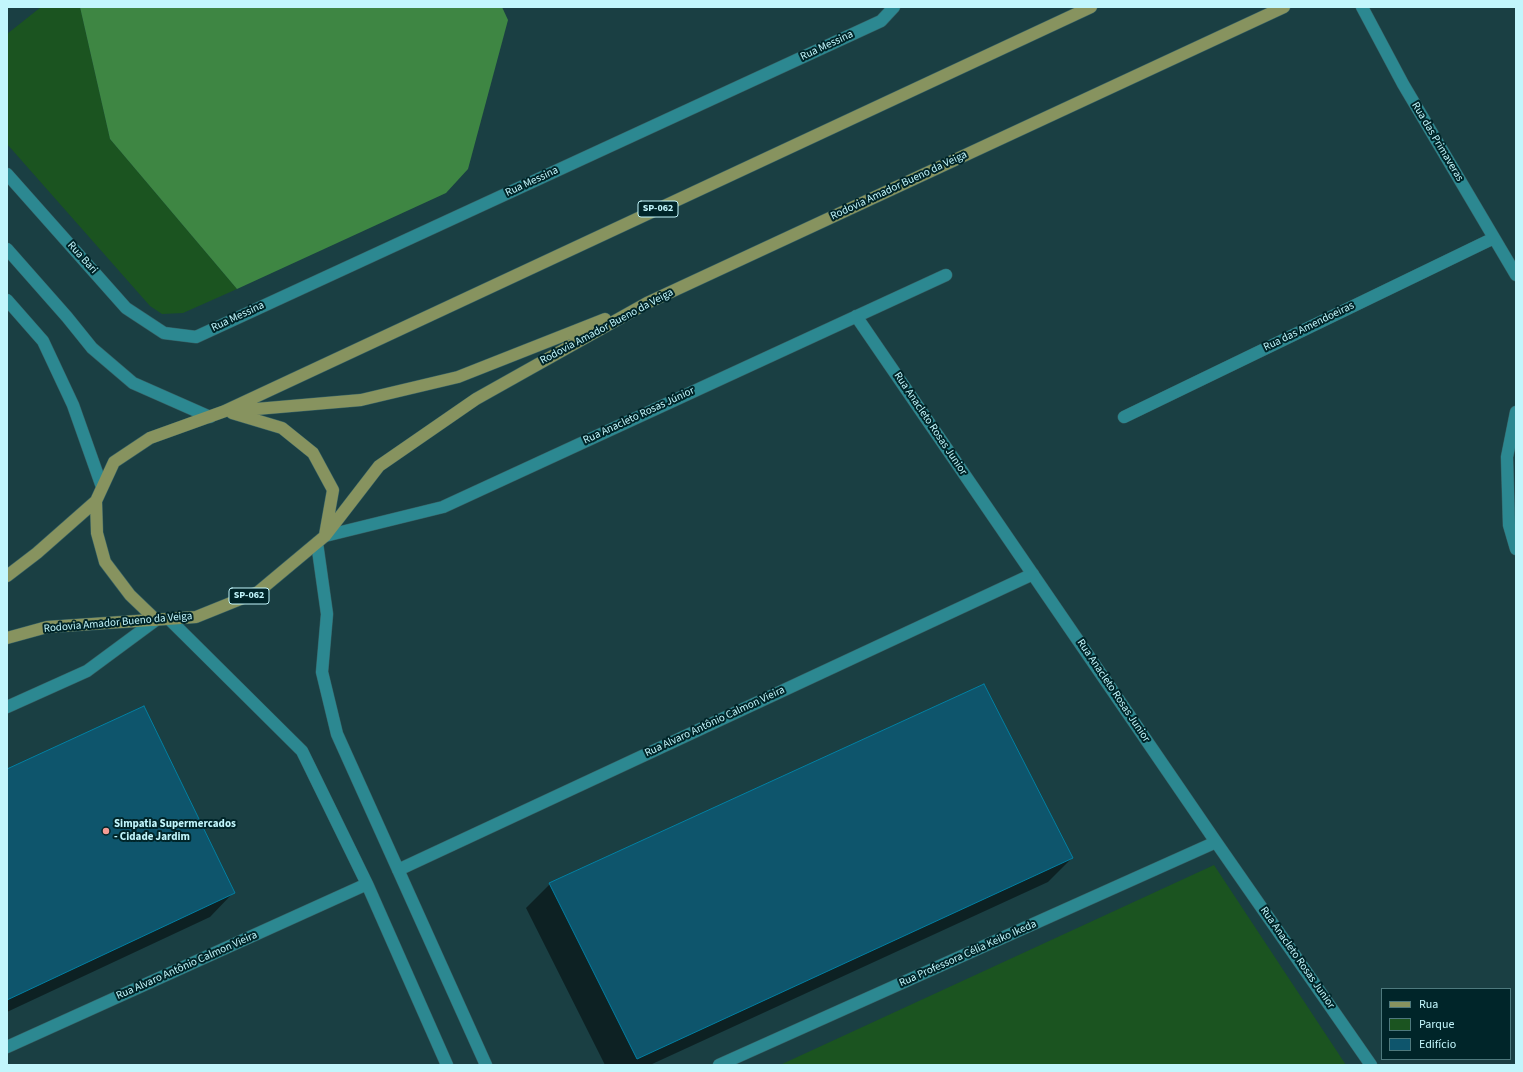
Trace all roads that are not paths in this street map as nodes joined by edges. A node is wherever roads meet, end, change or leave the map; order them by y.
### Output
1 (894, 7) edge
2 (1091, 7) edge
3 (1284, 7) edge
4 (1362, 7) edge
5 (1071, 12) edge
6 (7, 174) edge
7 (1494, 238) junction
8 (7, 249) edge
9 (946, 275) dead end
10 (1516, 275) edge
11 (7, 300) edge
12 (647, 303) junction
13 (856, 316) junction
14 (164, 333) joint
15 (225, 411) junction
16 (1516, 412) edge
17 (210, 417) junction
18 (1124, 417) dead end
19 (102, 486) junction
20 (96, 501) junction
21 (321, 540) junction
22 (1516, 550) edge
23 (1033, 574) junction
24 (7, 576) edge
25 (169, 619) junction
26 (156, 620) junction
27 (7, 638) edge
28 (7, 707) edge
29 (1216, 842) junction
30 (398, 870) junction
31 (367, 884) junction
32 (7, 1047) edge
33 (447, 1065) edge
34 (486, 1065) edge
35 (719, 1065) edge
36 (1371, 1065) edge

1 - 14 street, Rua Messina
2 - 5 main road, SP-062
3 - 12 main road, Rodovia Amador Bueno da Veiga / SP-062
4 - 7 street, Rua das Primaveras
5 - 15 main road, SP-062
6 - 14 street, Rua Bari
7 - 10 street, Rua das Primaveras
7 - 18 street, Rua das Amendoeiras
8 - 17 street
9 - 13 street, Rua Anacleto Rosas Júnior
11 - 19 street
12 - 15 main road, SP-062
12 - 21 main road, Rodovia Amador Bueno da Veiga / SP-062
13 - 21 street, Rua Anacleto Rosas Júnior
13 - 23 street, Rua Anacleto Rosas Junior
15 - 17 main road, SP-062
15 - 21 main road
16 - 22 street
17 - 19 main road, SP-062
19 - 20 main road, SP-062
20 - 24 main road, SP-062
20 - 26 main road
21 - 25 main road, Rodovia Amador Bueno da Veiga / SP-062
21 - 30 street
23 - 29 street, Rua Anacleto Rosas Junior
23 - 30 street, Rua Alvaro Antônio Calmon Vieira
25 - 26 main road, Rodovia Amador Bueno da Veiga / SP-062
25 - 31 street
26 - 27 main road, Rodovia Amador Bueno da Veiga / SP-062
26 - 28 street
29 - 35 street, Rua Professora Célia Keiko Ikeda
29 - 36 street, Rua Anacleto Rosas Junior
30 - 34 street
31 - 32 street, Rua Alvaro Antônio Calmon Vieira
31 - 33 street

